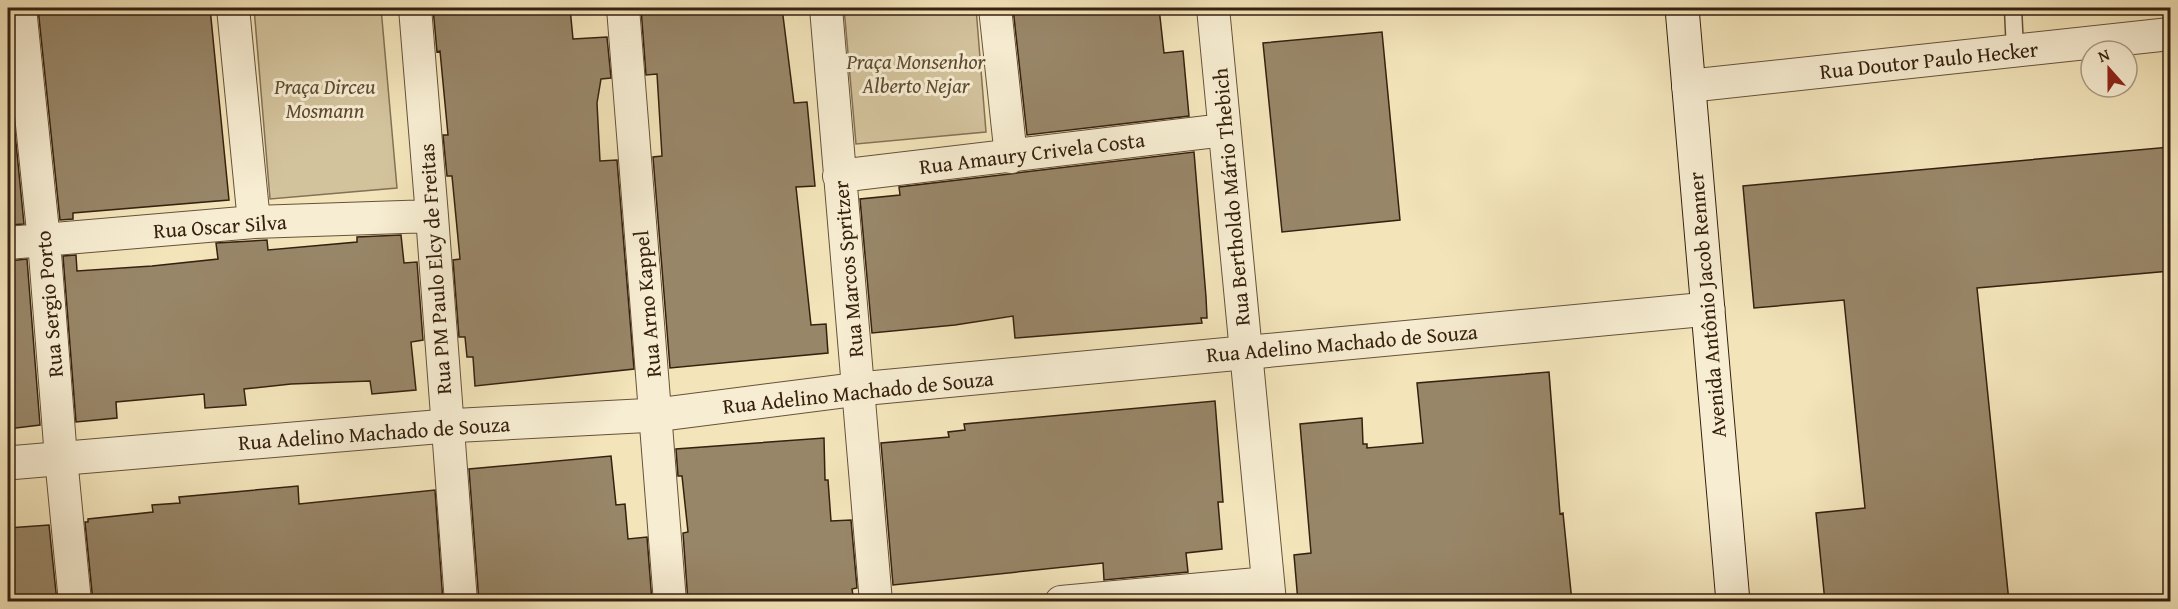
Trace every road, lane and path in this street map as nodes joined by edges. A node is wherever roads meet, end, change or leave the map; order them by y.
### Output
1 (20, 8) edge
2 (233, 8) edge
3 (415, 8) edge
4 (623, 8) edge
5 (826, 8) edge
6 (995, 8) edge
7 (1213, 8) edge
8 (1682, 8) edge
9 (2013, 8) edge
10 (2170, 34) edge
11 (2015, 51) junction
12 (1688, 86) junction
13 (1224, 130) junction
14 (1011, 157) junction
15 (839, 176) junction
16 (432, 216) junction
17 (254, 222) junction
18 (44, 241) junction
19 (8, 243) edge
20 (1708, 309) junction
21 (1246, 352) junction
22 (859, 389) junction
23 (656, 415) junction
24 (446, 426) junction
25 (61, 458) junction
26 (8, 463) edge
27 (1269, 592) edge
28 (75, 602) edge
29 (461, 602) edge
30 (670, 602) edge
31 (876, 602) edge
32 (1060, 602) edge
33 (1733, 602) edge

1 - 18 street, Rua Sergio Porto
2 - 17 street
3 - 16 street, Rua PM Paulo Elcy de Freitas
4 - 23 street, Rua Arno Kappel
5 - 15 street, Rua Marcos Spritzer
6 - 14 street
7 - 13 street, Rua Bertholdo Mário Thebich
8 - 12 street, Avenida Antônio Jacob Renner
9 - 11 lane
10 - 11 street, Rua Doutor Paulo Hecker
11 - 12 street, Rua Doutor Paulo Hecker
12 - 20 street, Avenida Antônio Jacob Renner
13 - 14 street, Rua Amaury Crivela Costa
13 - 21 street, Rua Bertholdo Mário Thebich
14 - 15 street, Rua Amaury Crivela Costa
15 - 22 street, Rua Marcos Spritzer
16 - 17 street, Rua Oscar Silva
16 - 24 street, Rua PM Paulo Elcy de Freitas
17 - 18 street, Rua Oscar Silva
18 - 19 street, Rua Oscar Silva
18 - 25 street, Rua Sergio Porto
20 - 21 street, Rua Adelino Machado de Souza
20 - 33 street, Avenida Antônio Jacob Renner
21 - 22 street, Rua Adelino Machado de Souza
21 - 27 street, Rua Bertholdo Mário Thebich
22 - 23 street, Rua Adelino Machado de Souza
22 - 31 street, Rua Marcos Spritzer
23 - 24 street, Rua Adelino Machado de Souza
23 - 30 street, Rua Arno Kappel
24 - 25 street, Rua Adelino Machado de Souza
24 - 29 street, Rua PM Paulo Elcy de Freitas
25 - 26 street, Rua Adelino Machado de Souza
25 - 28 street, Rua Sergio Porto
27 - 32 street

